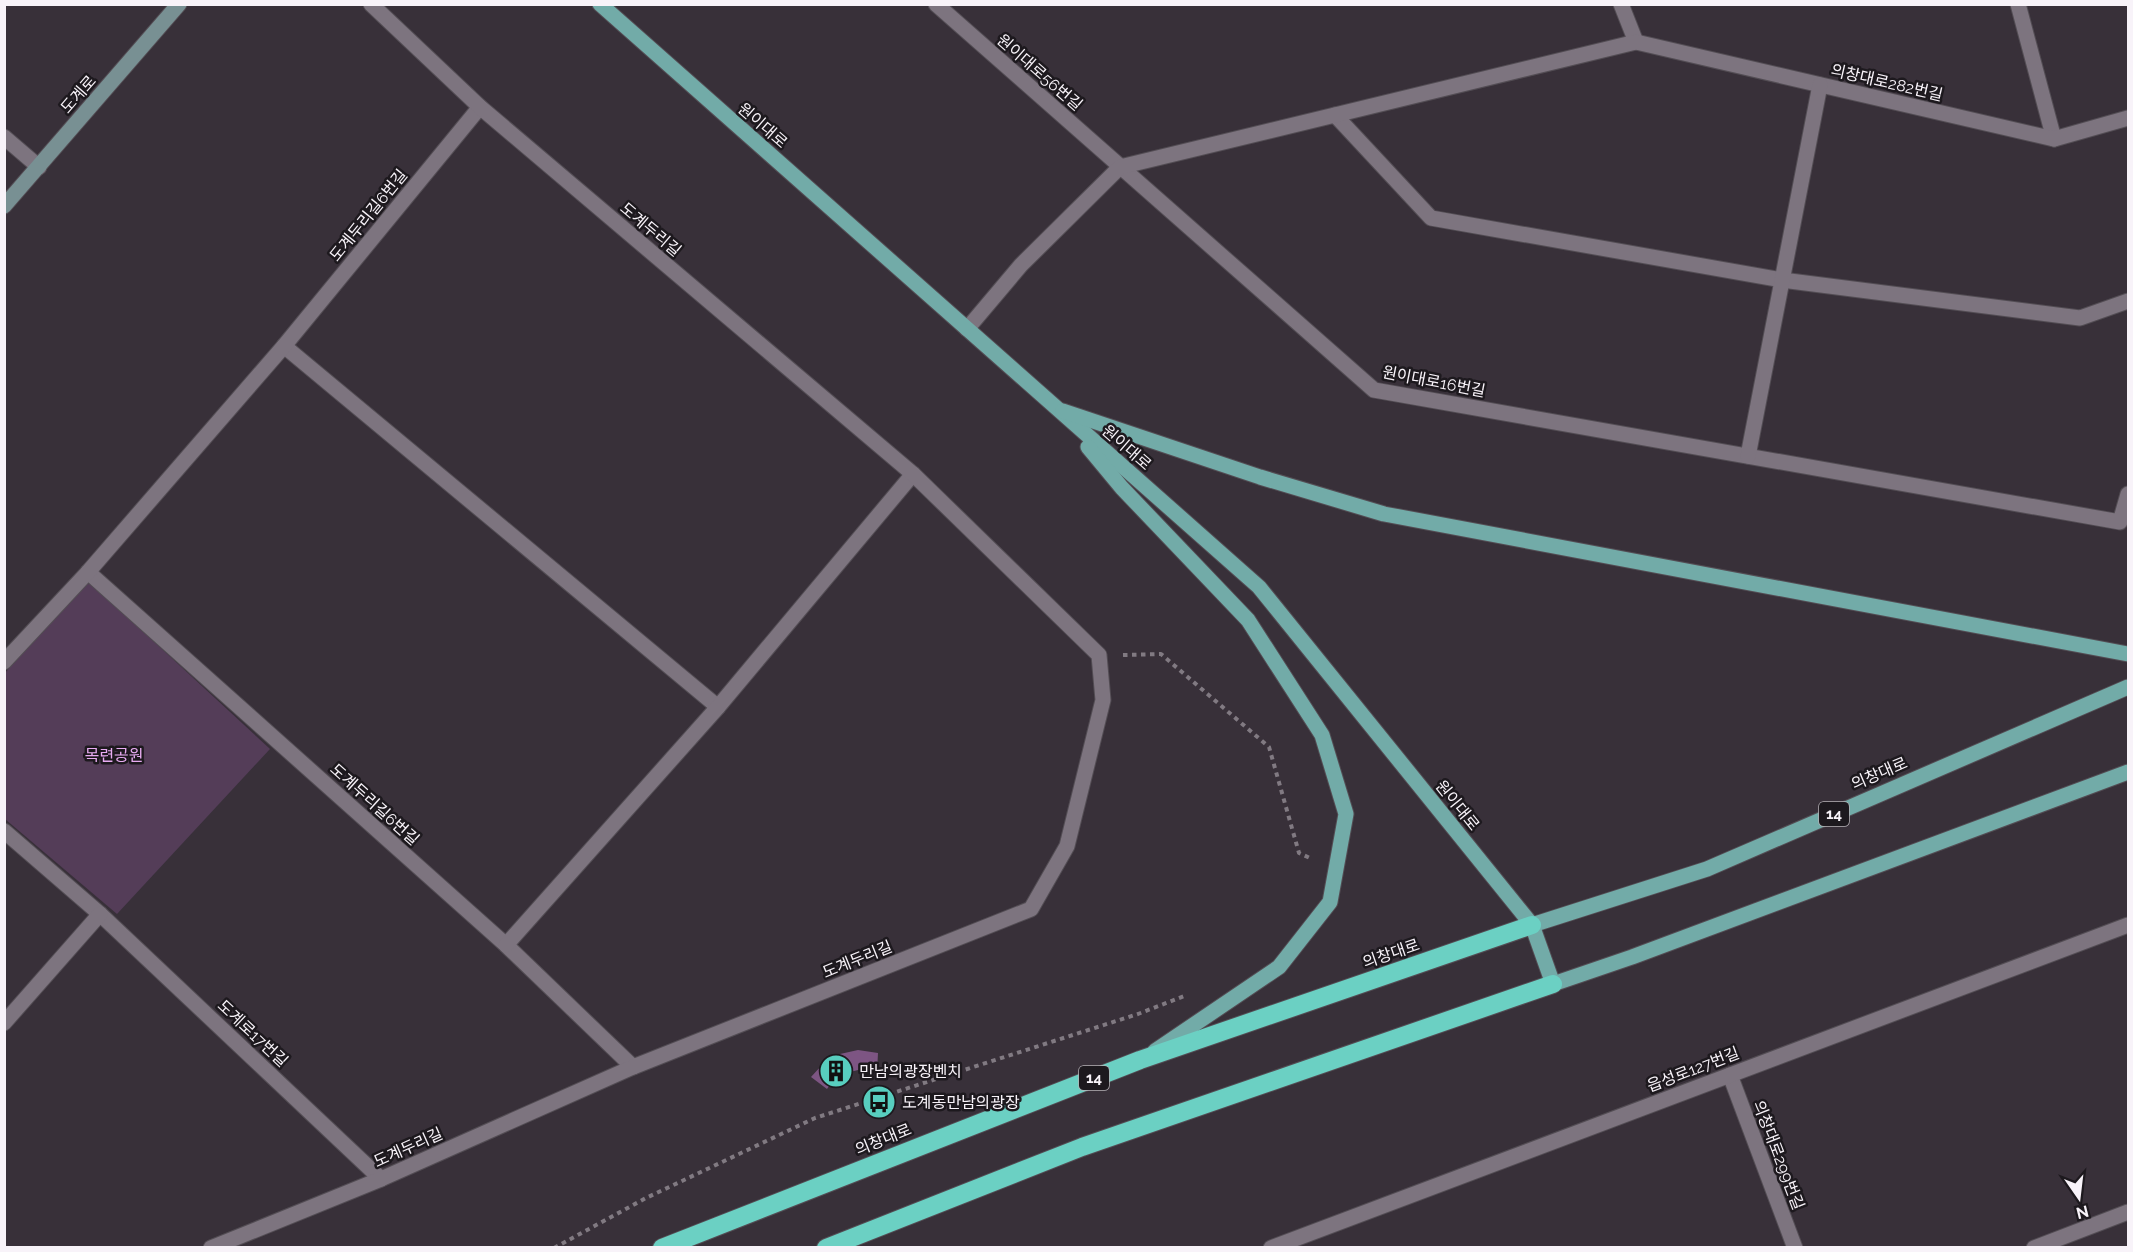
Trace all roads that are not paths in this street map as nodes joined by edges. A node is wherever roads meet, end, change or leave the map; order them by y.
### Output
1 (178, 4) edge
2 (371, 4) edge
3 (600, 4) edge
4 (936, 4) edge
5 (1621, 4) edge
6 (2018, 4) edge
7 (1636, 42) junction
8 (1820, 85) junction
9 (480, 107) junction
10 (1335, 115) junction
11 (2128, 118) edge
12 (4, 137) edge
13 (2054, 139) junction
14 (39, 167) junction
15 (1120, 167) junction
16 (4, 206) edge
17 (1782, 280) junction
18 (2128, 301) edge
19 (968, 330) junction
20 (284, 346) junction
21 (1055, 408) junction
22 (1748, 456) junction
23 (913, 474) junction
24 (2128, 494) edge
25 (88, 572) junction
26 (2128, 654) edge
27 (4, 662) edge
28 (2128, 687) edge
29 (718, 707) junction
30 (2128, 772) edge
31 (4, 831) edge
32 (100, 914) junction
33 (1532, 925) junction
34 (2128, 925) edge
35 (506, 945) junction
36 (1553, 984) junction
37 (4, 1023) edge
38 (1140, 1060) junction
39 (633, 1067) junction
40 (1730, 1075) junction
41 (381, 1179) junction
42 (2128, 1212) edge
43 (211, 1248) edge
44 (662, 1248) edge
45 (826, 1248) edge
46 (1271, 1248) edge
47 (1795, 1248) edge
48 (2034, 1248) edge

1 - 14 street, 도계로
2 - 9 street, 도계두리길
3 - 19 main road, 원이대로
4 - 15 street, 원이대로56번길
5 - 7 street
6 - 13 street
7 - 8 street, 의창대로282번길
7 - 10 street
8 - 13 street, 의창대로282번길
8 - 17 street
9 - 20 street, 도계두리길6번길
9 - 23 street, 도계두리길
10 - 15 street
10 - 17 street
11 - 13 street, 의창대로282번길
12 - 14 street
14 - 16 street, 도계로
15 - 19 street
15 - 22 street, 원이대로16번길
17 - 18 street
17 - 22 street
19 - 21 main road, 원이대로
20 - 25 street, 도계두리길6번길
20 - 29 street
21 - 26 main road
21 - 33 main road, 원이대로
21 - 38 main road
22 - 24 street
23 - 29 street
23 - 39 street, 도계두리길
25 - 27 street, 도계두리길6번길
25 - 35 street, 도계두리길6번길
28 - 33 main road, 의창대로 / 14
29 - 35 street
30 - 36 main road
31 - 32 street, 도계로17번길
32 - 37 street
32 - 41 street, 도계로17번길
33 - 36 main road, 원이대로
33 - 38 highway, 의창대로 / 14
34 - 40 street, 읍성로127번길
35 - 39 street, 도계두리길6번길
36 - 45 highway
38 - 44 highway, 의창대로 / 14
39 - 41 street, 도계두리길
40 - 46 street, 읍성로127번길
40 - 47 street, 의창대로299번길
41 - 43 street, 도계두리길
42 - 48 street

